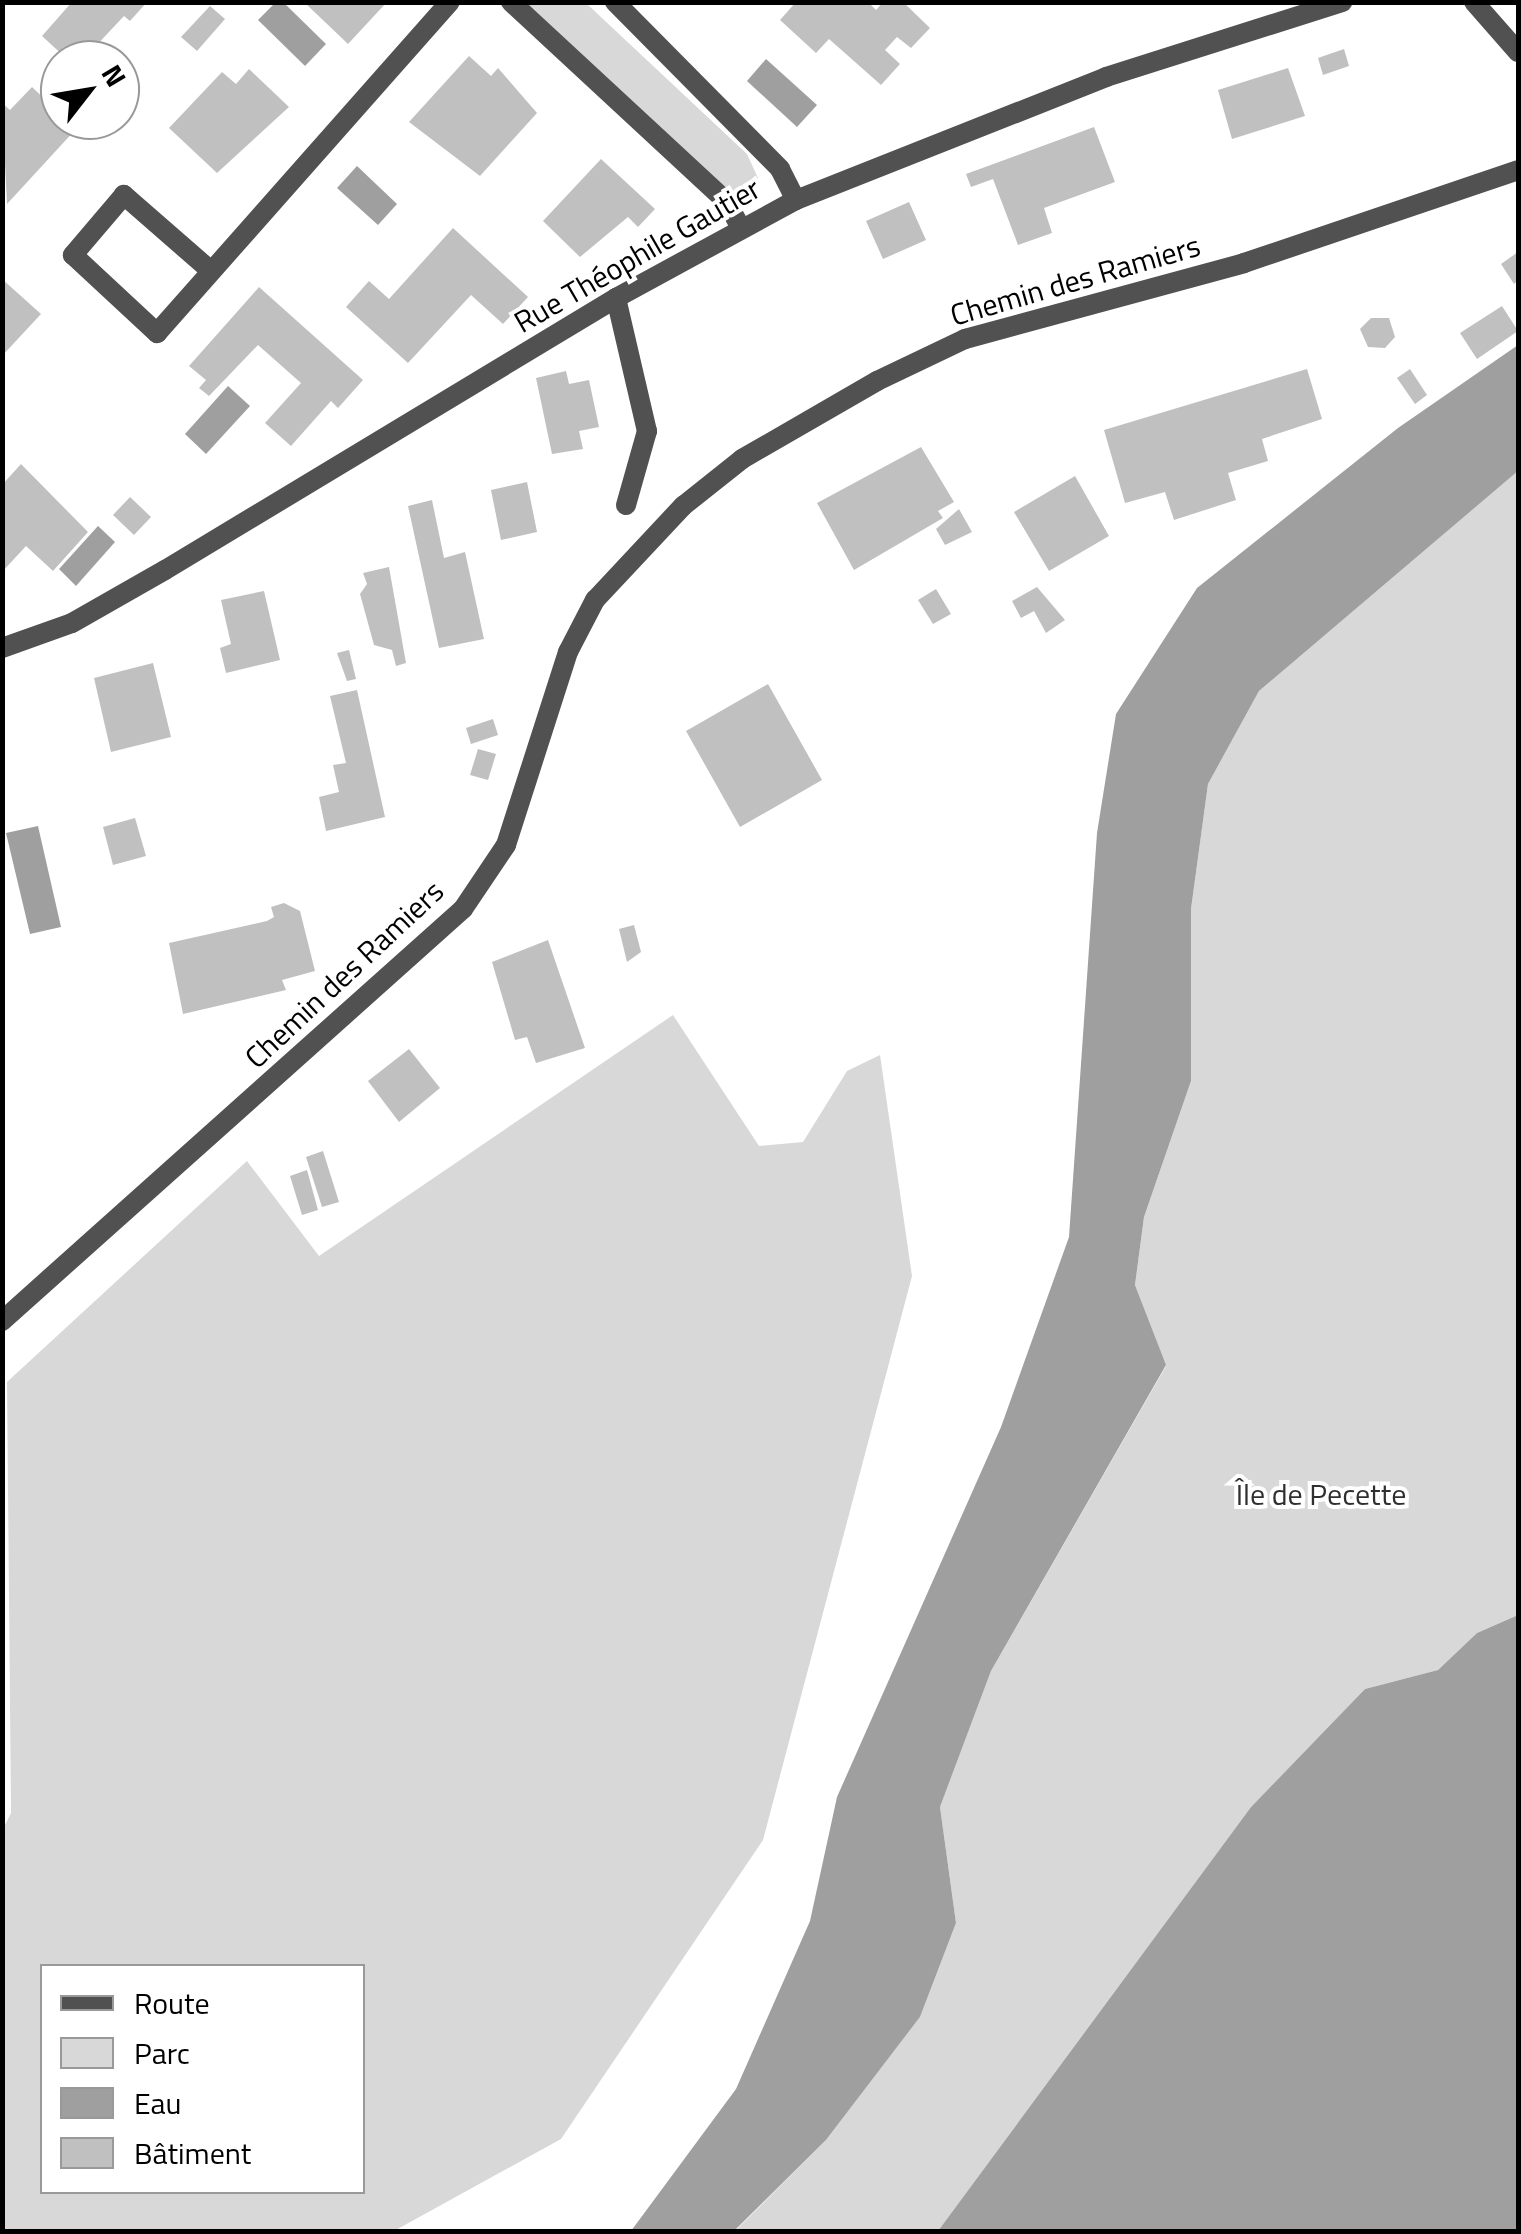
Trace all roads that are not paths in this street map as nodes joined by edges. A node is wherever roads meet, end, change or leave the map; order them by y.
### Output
1 (450, 2) edge
2 (511, 2) edge
3 (615, 2) edge
4 (1342, 2) edge
5 (1474, 2) edge
6 (1518, 52) edge
7 (1518, 170) edge
8 (796, 200) junction
9 (741, 228) junction
10 (212, 271) junction
11 (616, 298) junction
12 (626, 504) dead end
13 (2, 648) edge
14 (2, 1321) edge

1 - 10 street
2 - 9 street
3 - 8 street
4 - 8 street, Rue Théophile Gautier
5 - 6 street
7 - 14 street, Chemin des Ramiers
8 - 9 street, Rue Théophile Gautier
9 - 11 street, Rue Théophile Gautier
10 - 10 street
11 - 12 street
11 - 13 street, Rue Théophile Gautier

